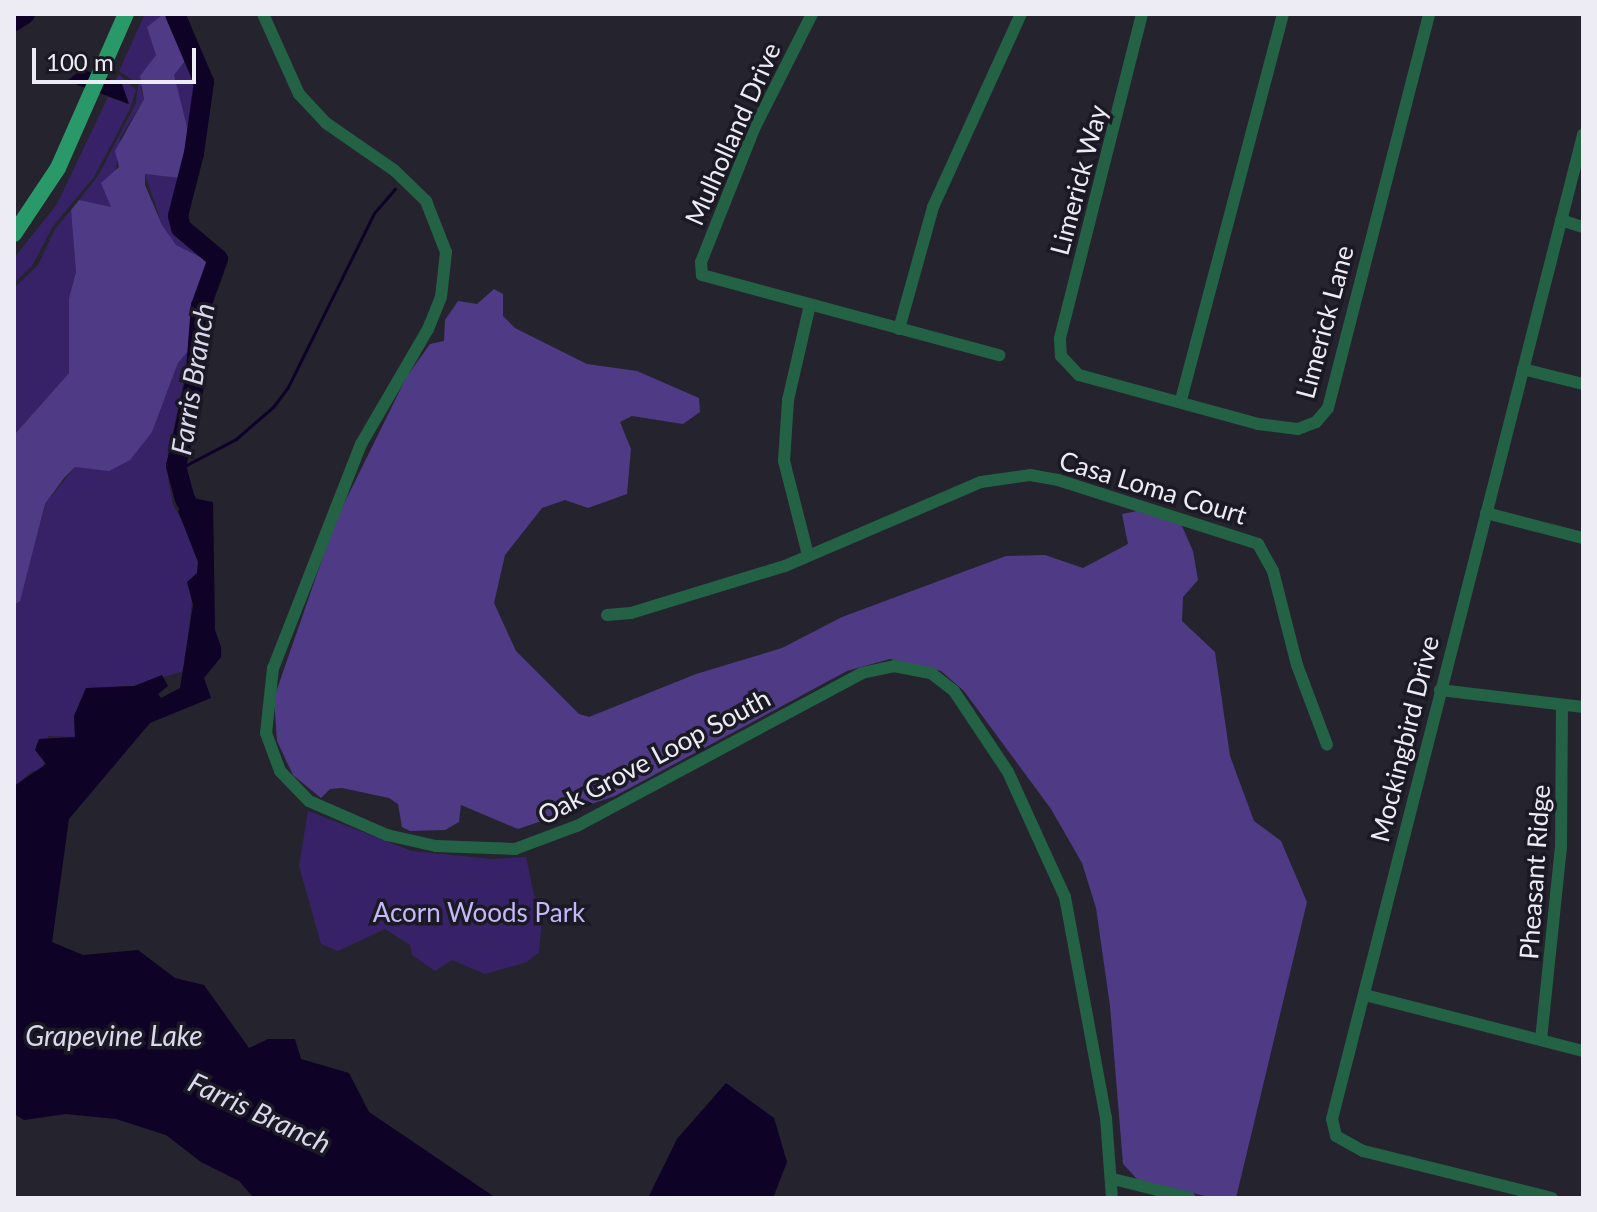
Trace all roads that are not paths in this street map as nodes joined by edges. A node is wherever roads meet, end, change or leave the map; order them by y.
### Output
1 (126, 14) edge
2 (263, 14) edge
3 (812, 14) edge
4 (1021, 14) edge
5 (1142, 14) edge
6 (1283, 14) edge
7 (1429, 14) edge
8 (1583, 135) edge
9 (1561, 220) junction
10 (1583, 227) edge
11 (14, 234) edge
12 (810, 305) junction
13 (899, 329) junction
14 (999, 355) dead end
15 (1061, 356) joint
16 (1523, 369) junction
17 (1583, 384) edge
18 (1181, 400) junction
19 (1486, 513) junction
20 (1583, 538) edge
21 (808, 555) junction
22 (607, 615) dead end
23 (1440, 690) junction
24 (1562, 706) junction
25 (1583, 707) edge
26 (1327, 745) dead end
27 (1365, 995) junction
28 (1541, 1040) junction
29 (1583, 1051) edge
30 (1113, 1179) junction
31 (1112, 1198) edge
32 (1190, 1198) edge
33 (1552, 1198) edge

1 - 11 main road
2 - 30 street, Oak Grove Loop South
3 - 12 street, Mulholland Drive
4 - 13 street
5 - 15 street, Limerick Way
6 - 18 street
7 - 18 street, Limerick Lane
8 - 9 street, Mockingbird Drive
9 - 10 street
9 - 16 street, Mockingbird Drive
12 - 13 street
12 - 21 street
13 - 14 street
15 - 18 street, Limerick Lane
16 - 17 street
16 - 19 street, Mockingbird Drive
19 - 20 street
19 - 23 street, Mockingbird Drive
21 - 22 street, Casa Loma Court
21 - 26 street, Casa Loma Court
23 - 24 street
23 - 27 street, Mockingbird Drive
24 - 25 street
24 - 28 street, Pheasant Ridge
27 - 28 street
27 - 33 street, Mockingbird Drive
28 - 29 street
30 - 31 street, Oak Grove Loop South
30 - 32 street

